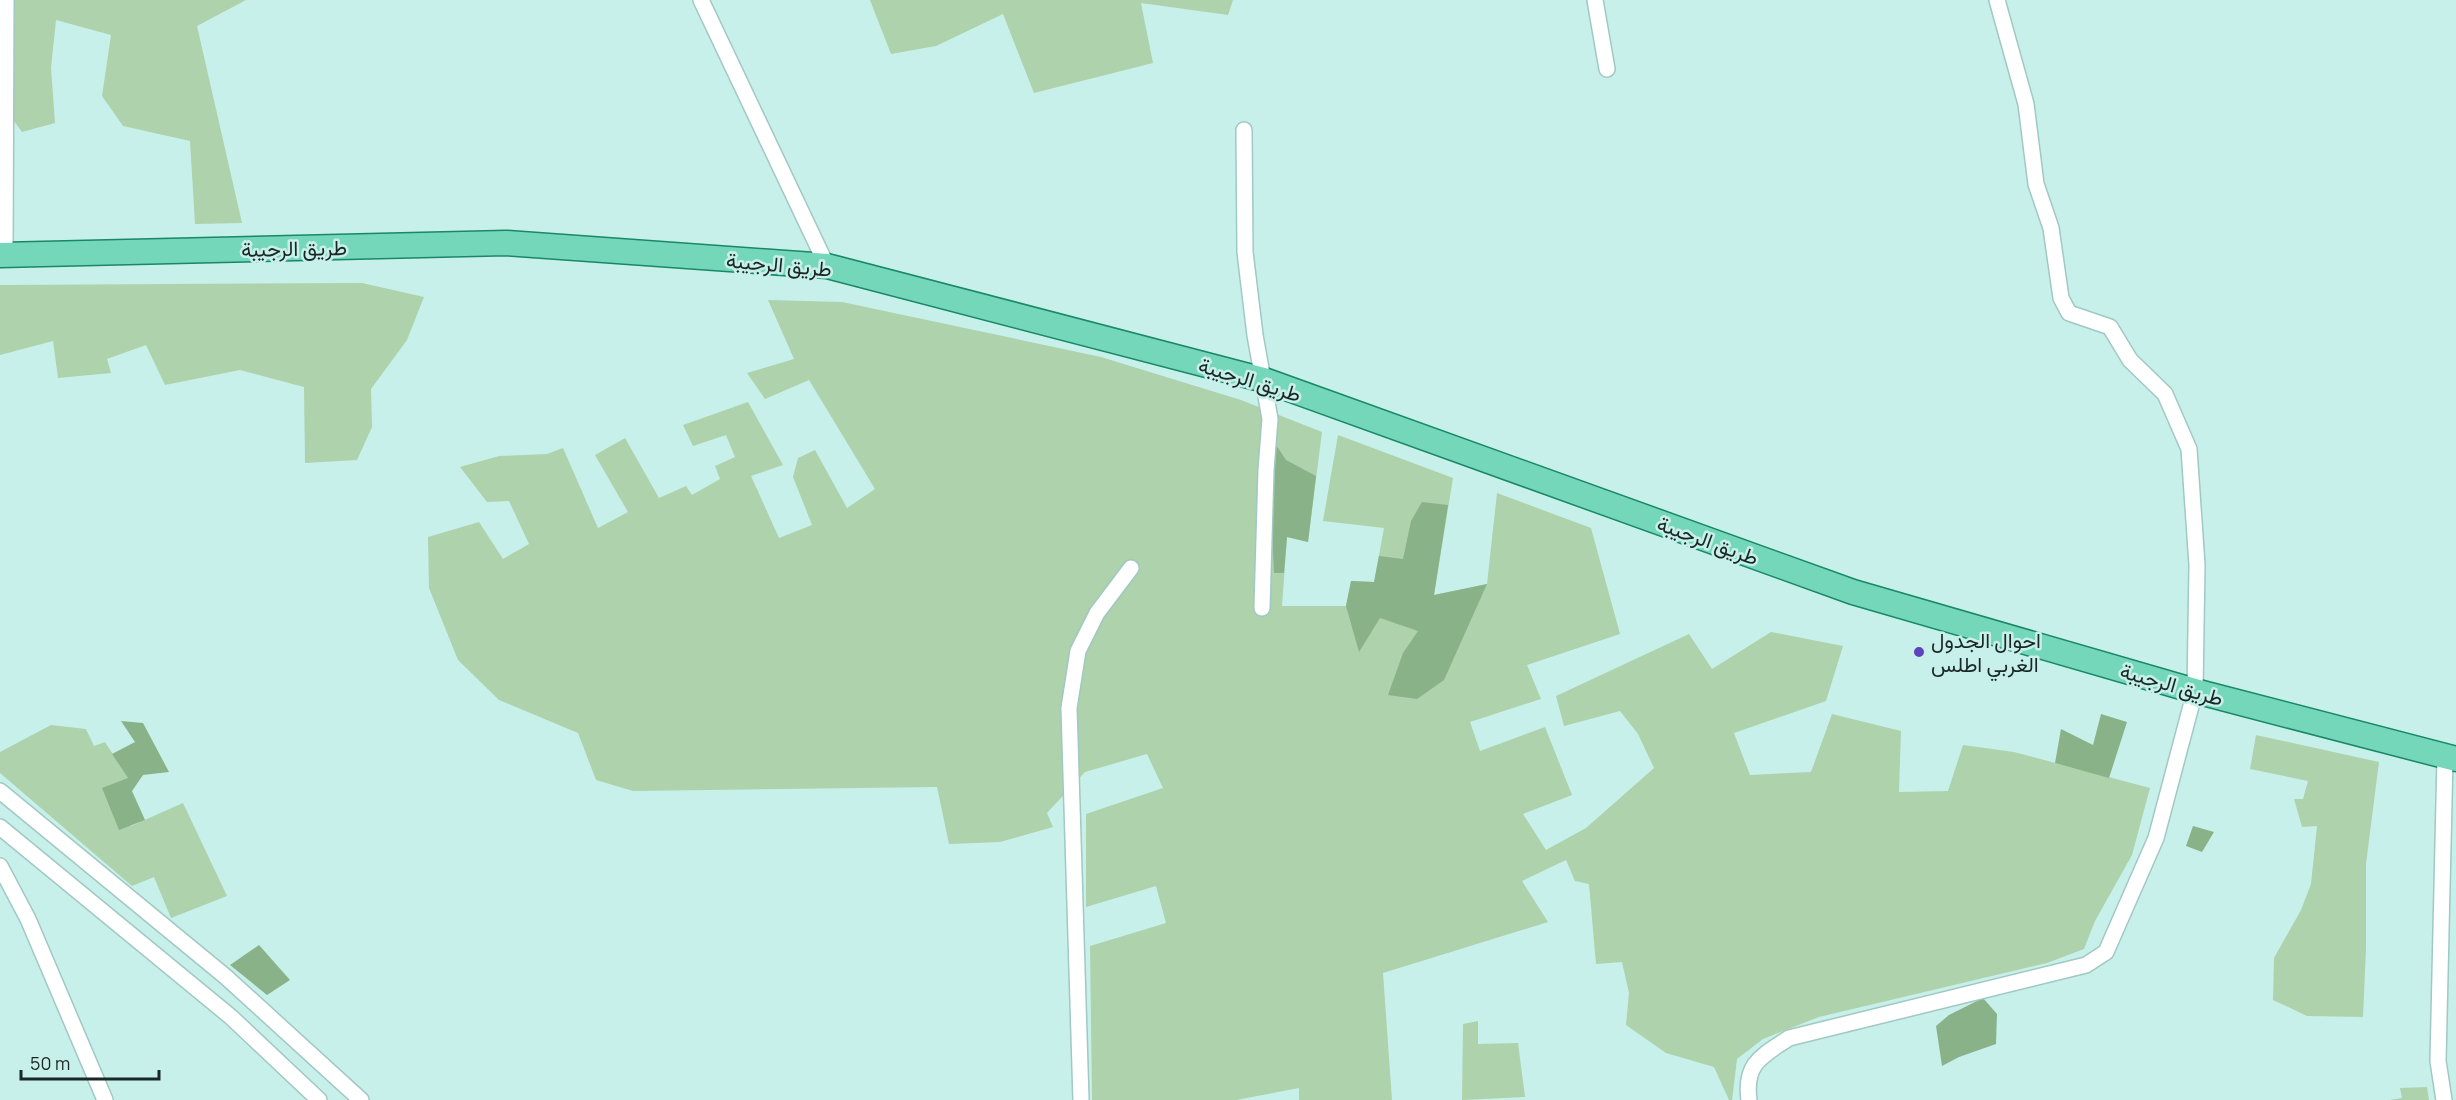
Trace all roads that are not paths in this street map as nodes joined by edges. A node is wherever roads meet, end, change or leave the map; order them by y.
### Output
1 (6, 0) edge
2 (701, 0) edge
3 (1595, 0) edge
4 (1997, 0) edge
5 (1607, 69) dead end
6 (1244, 130) dead end
7 (2, 255) edge
8 (827, 266) junction
9 (1264, 380) junction
10 (1131, 568) dead end
11 (1263, 608) dead end
12 (2195, 691) junction
13 (2450, 758) edge
14 (0, 791) edge
15 (0, 826) edge
16 (0, 866) edge
17 (105, 1100) edge
18 (319, 1100) edge
19 (361, 1100) edge
20 (1081, 1100) edge
21 (1749, 1100) edge
22 (2444, 1100) edge

1 - 7 street
2 - 8 street
3 - 5 street
4 - 12 street
6 - 9 street
7 - 8 main road, طريق الرجيبة
8 - 9 main road, طريق الرجيبة
9 - 11 street
9 - 12 main road, طريق الرجيبة
10 - 20 street
12 - 13 main road, طريق الرجيبة
12 - 21 street
13 - 22 street
14 - 19 street
15 - 18 street
16 - 17 street

